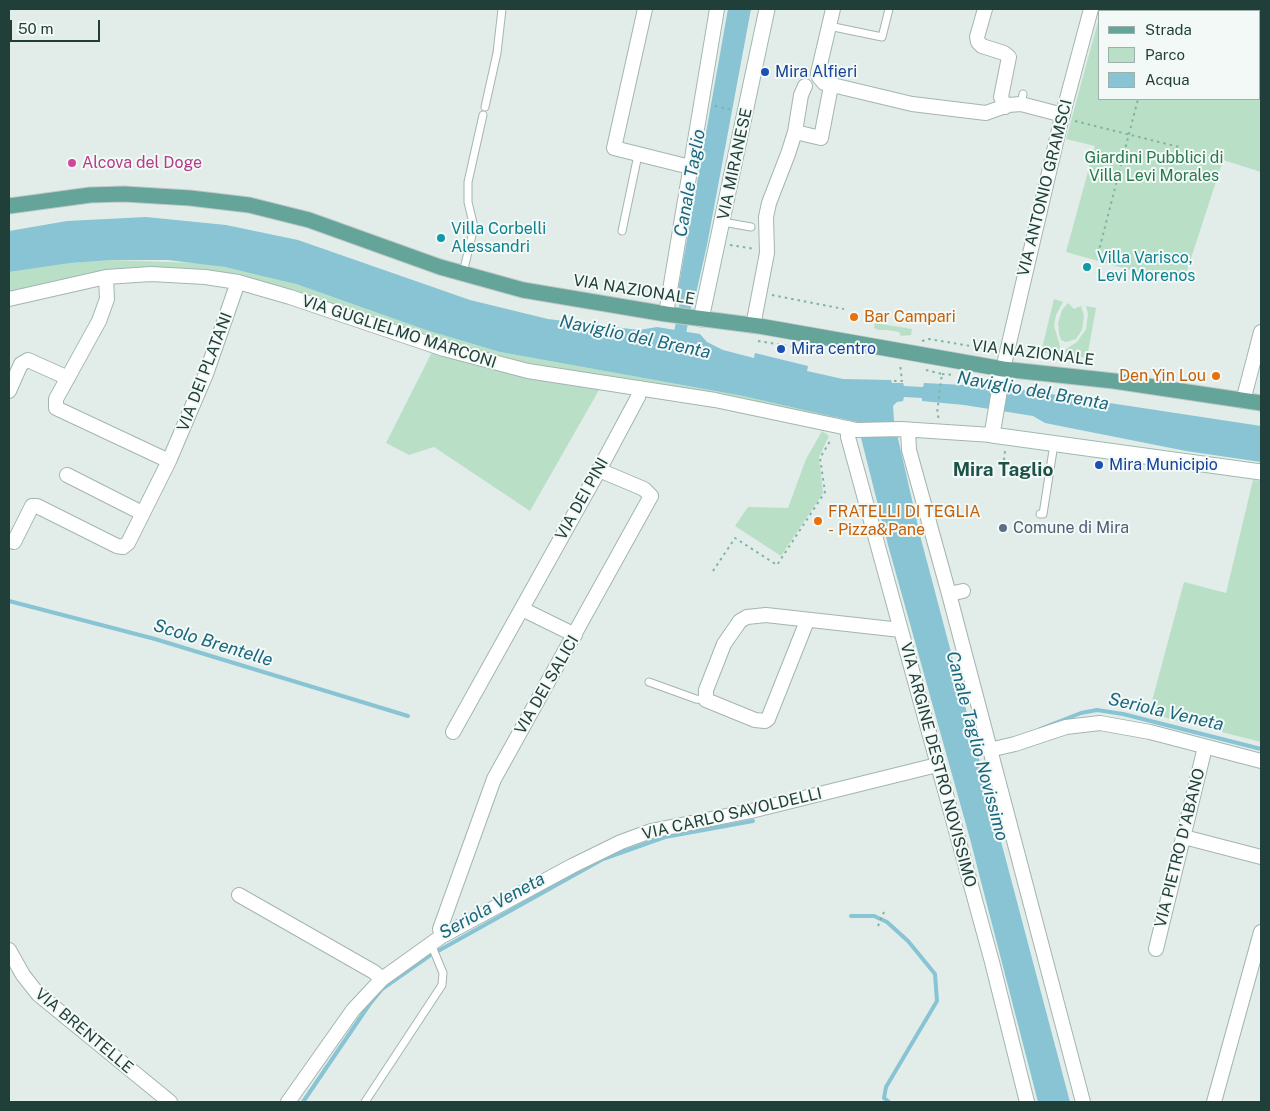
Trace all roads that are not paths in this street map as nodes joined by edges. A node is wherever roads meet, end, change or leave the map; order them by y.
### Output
1 (502, 9) edge
2 (645, 9) edge
3 (717, 9) edge
4 (767, 9) edge
5 (833, 9) edge
6 (889, 9) edge
7 (984, 9) edge
8 (1091, 9) edge
9 (829, 26) junction
10 (805, 86) dead end
11 (831, 86) junction
12 (1005, 106) junction
13 (485, 107) dead end
14 (483, 115) dead end
15 (1067, 118) junction
16 (797, 128) junction
17 (638, 155) junction
18 (690, 167) junction
19 (9, 206) edge
20 (723, 222) junction
21 (758, 228) junction
22 (622, 231) dead end
23 (463, 273) junction
24 (106, 277) junction
25 (238, 282) junction
26 (9, 299) edge
27 (668, 314) junction
28 (698, 319) junction
29 (753, 326) junction
30 (1261, 332) edge
31 (1003, 369) junction
32 (68, 378) junction
33 (640, 388) junction
34 (9, 391) edge
35 (1243, 401) junction
36 (1261, 403) edge
37 (853, 429) junction
38 (902, 429) junction
39 (992, 435) junction
40 (1054, 444) junction
41 (169, 461) junction
42 (599, 470) junction
43 (1261, 472) edge
44 (67, 476) dead end
45 (142, 514) junction
46 (1040, 514) dead end
47 (14, 542) dead end
48 (522, 609) junction
49 (807, 621) junction
50 (901, 630) junction
51 (576, 635) junction
52 (649, 682) dead end
53 (706, 700) junction
54 (454, 732) dead end
55 (1205, 747) junction
56 (989, 750) junction
57 (1261, 761) edge
58 (937, 764) junction
59 (1184, 837) junction
60 (1261, 857) edge
61 (239, 895) dead end
62 (1261, 932) edge
63 (436, 942) junction
64 (1156, 949) dead end
65 (9, 950) edge
66 (382, 979) junction
67 (170, 1102) edge
68 (288, 1102) edge
69 (365, 1102) edge
70 (1027, 1102) edge
71 (1083, 1102) edge
72 (1214, 1102) edge

1 - 13 lane
2 - 17 street
3 - 18 street
4 - 20 street, VIA MIRANESE
5 - 9 street
6 - 9 lane
7 - 12 street
8 - 15 street, VIA ANTONIO GRAMSCI
9 - 11 street
10 - 16 street
11 - 12 street
11 - 16 street
12 - 15 street
14 - 23 lane
15 - 31 street, VIA ANTONIO GRAMSCI
16 - 21 street
17 - 18 street
17 - 22 lane
18 - 27 street
19 - 23 main road, VIA NAZIONALE
20 - 21 lane
20 - 28 street, VIA MIRANESE
21 - 29 street
23 - 27 main road, VIA NAZIONALE
24 - 25 street, VIA GUGLIELMO MARCONI
24 - 26 street, VIA GUGLIELMO MARCONI
24 - 32 street
25 - 33 street, VIA GUGLIELMO MARCONI
25 - 41 street, VIA DEI PLATANI
27 - 28 main road, VIA NAZIONALE
28 - 29 main road, VIA NAZIONALE
29 - 31 main road, VIA NAZIONALE
30 - 35 street
31 - 35 main road, VIA NAZIONALE
31 - 39 street
32 - 34 street
32 - 41 street
33 - 37 street, VIA GUGLIELMO MARCONI
33 - 42 street, VIA DEI PINI
35 - 36 main road, VIA NAZIONALE
37 - 38 street, VIA GUGLIELMO MARCONI
37 - 50 street, VIA ARGINE DESTRO NOVISSIMO
38 - 39 street, VIA GUGLIELMO MARCONI
38 - 56 street
39 - 40 street
40 - 43 street
40 - 46 lane
41 - 45 street, VIA DEI PLATANI
42 - 48 street, VIA DEI PINI
42 - 51 street, VIA DEI SALICI
44 - 45 street
45 - 47 street, VIA DEI PLATANI
48 - 51 street
48 - 54 street, VIA DEI PINI
49 - 50 street
49 - 53 street
49 - 53 street
50 - 58 street, VIA ARGINE DESTRO NOVISSIMO
51 - 63 street, VIA DEI SALICI
52 - 53 lane
55 - 56 street
55 - 57 street
55 - 59 street, VIA PIETRO D'ABANO
56 - 71 street
58 - 63 street, VIA CARLO SAVOLDELLI
58 - 70 street, VIA ARGINE DESTRO NOVISSIMO
59 - 60 street
59 - 64 street, VIA PIETRO D'ABANO
61 - 66 street
62 - 72 street
63 - 66 street, VIA CARLO SAVOLDELLI
63 - 69 lane
65 - 67 street, VIA BRENTELLE
66 - 68 street, VIA CARLO SAVOLDELLI

